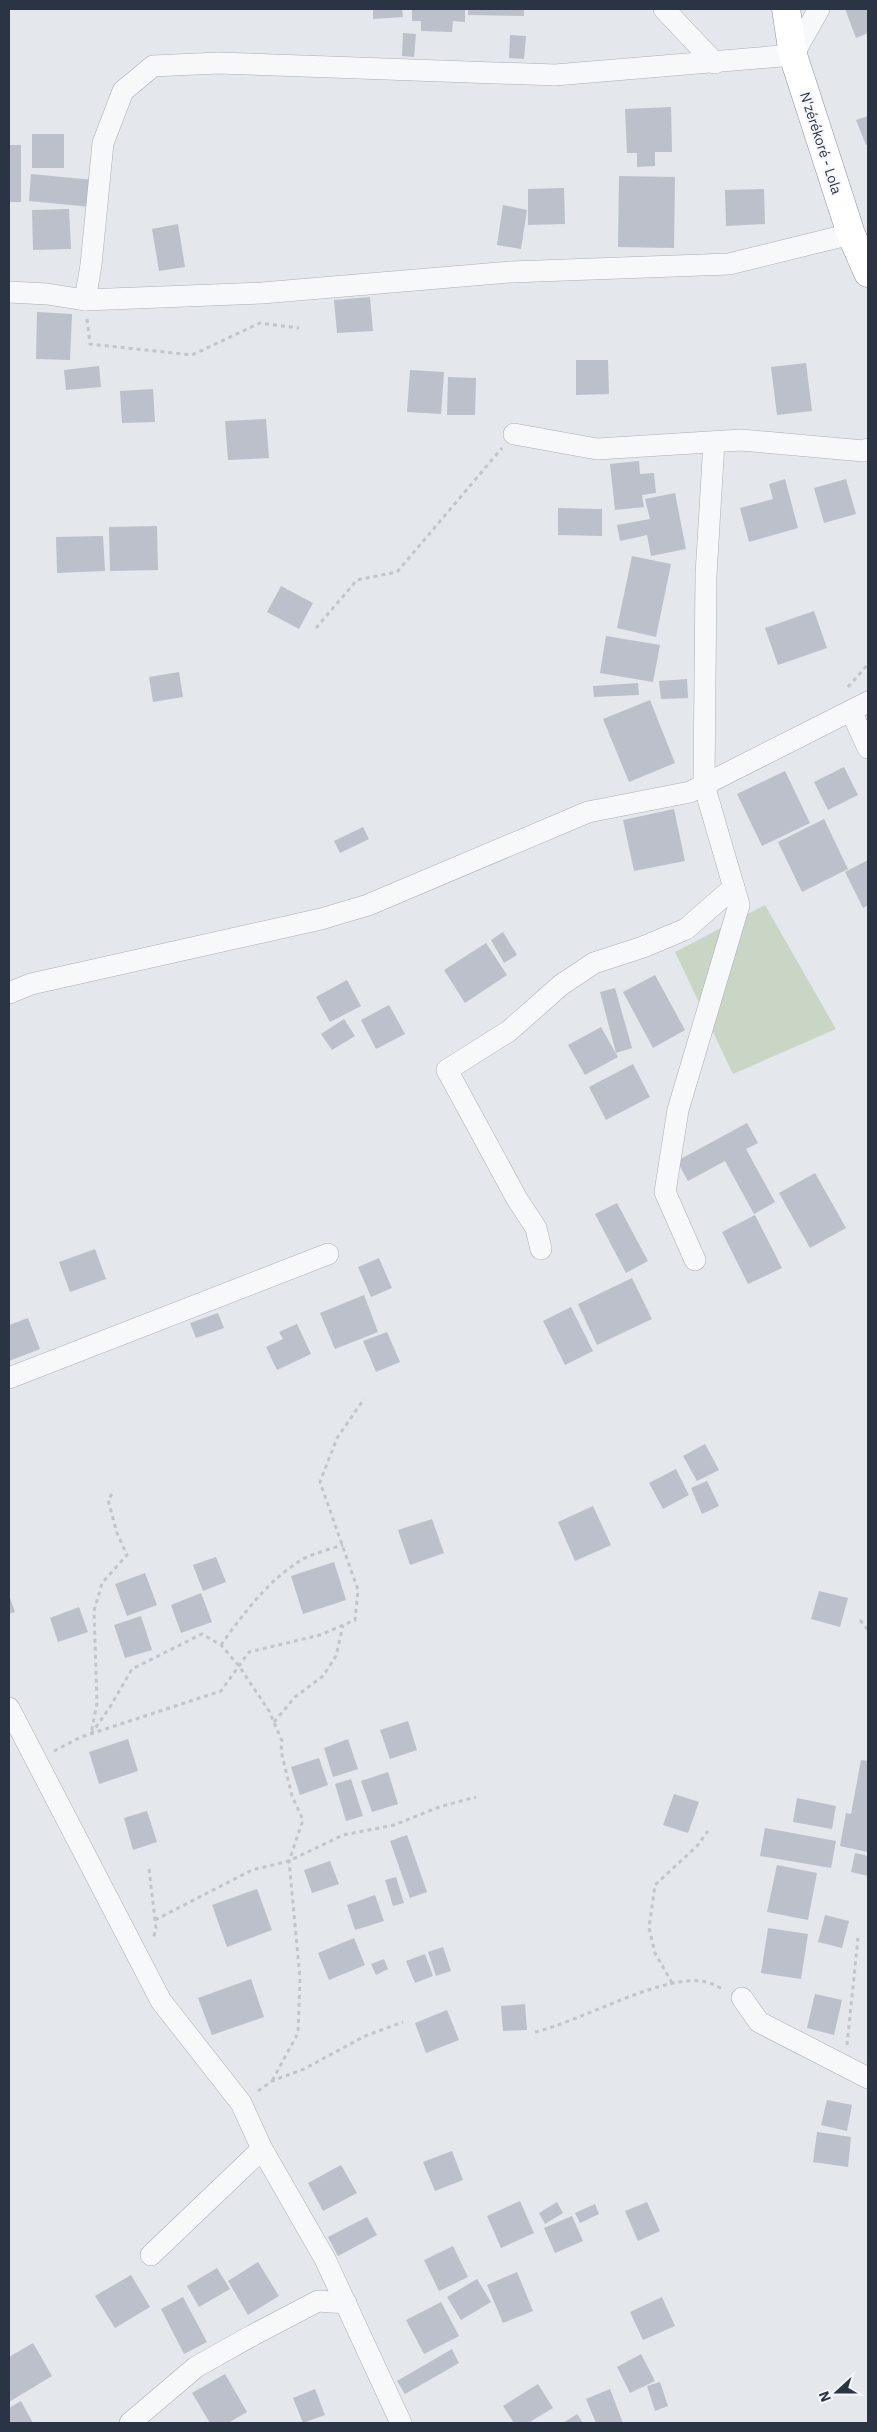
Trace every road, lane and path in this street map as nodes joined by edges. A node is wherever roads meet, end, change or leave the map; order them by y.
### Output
1 (664, 9) edge
2 (786, 9) edge
3 (819, 9) edge
4 (793, 55) junction
5 (714, 63) junction
6 (851, 234) junction
7 (868, 273) edge
8 (9, 292) edge
9 (85, 300) junction
10 (299, 328) dead end
11 (514, 434) joint
12 (714, 442) junction
13 (868, 449) edge
14 (316, 628) dead end
15 (860, 707) edge
16 (868, 748) edge
17 (704, 785) junction
18 (734, 887) junction
19 (9, 993) edge
20 (541, 1249) dead end
21 (328, 1254) dead end
22 (695, 1260) dead end
23 (9, 1378) edge
24 (364, 1399) dead end
25 (112, 1494) dead end
26 (343, 1544) junction
27 (860, 1620) dead end
28 (343, 1625) junction
29 (868, 1630) edge
30 (221, 1645) junction
31 (240, 1666) junction
32 (9, 1708) edge
33 (274, 1722) junction
34 (92, 1734) junction
35 (36, 1760) junction
36 (476, 1797) dead end
37 (708, 1831) dead end
38 (289, 1861) junction
39 (149, 1869) dead end
40 (155, 1920) junction
41 (858, 1938) dead end
42 (146, 1973) junction
43 (672, 1983) junction
44 (742, 1998) joint
45 (404, 2022) dead end
46 (535, 2032) dead end
47 (845, 2066) junction
48 (868, 2078) edge
49 (272, 2081) junction
50 (240, 2102) junction
51 (262, 2149) junction
52 (152, 2255) dead end
53 (346, 2303) junction
54 (130, 2423) edge
55 (401, 2423) edge

1 - 5 street
2 - 4 highway, N'zérékoré - Lola
3 - 4 street
4 - 5 street
4 - 6 highway, N'zérékoré - Lola
5 - 9 street
6 - 7 highway, N'zérékoré - Lola
6 - 9 street
8 - 9 street
9 - 10 path
11 - 12 street
11 - 14 path
12 - 13 street
12 - 17 street
15 - 16 street
15 - 17 street
17 - 18 street
17 - 19 street
18 - 20 street
18 - 22 street
21 - 23 street
24 - 26 path
25 - 34 path
26 - 28 path
26 - 30 path
27 - 29 path
28 - 31 path
28 - 33 path
30 - 31 path
30 - 34 path
31 - 33 path
31 - 34 path
32 - 35 street
33 - 38 path
34 - 35 path
35 - 42 street
36 - 38 path
37 - 43 path
38 - 40 path
38 - 49 path
39 - 40 path
40 - 42 path
41 - 47 path
42 - 50 street
43 - 44 path
43 - 46 path
44 - 47 street
45 - 49 path
47 - 48 street
49 - 50 path
50 - 51 street
51 - 52 street
51 - 53 street
53 - 54 street
53 - 55 street

